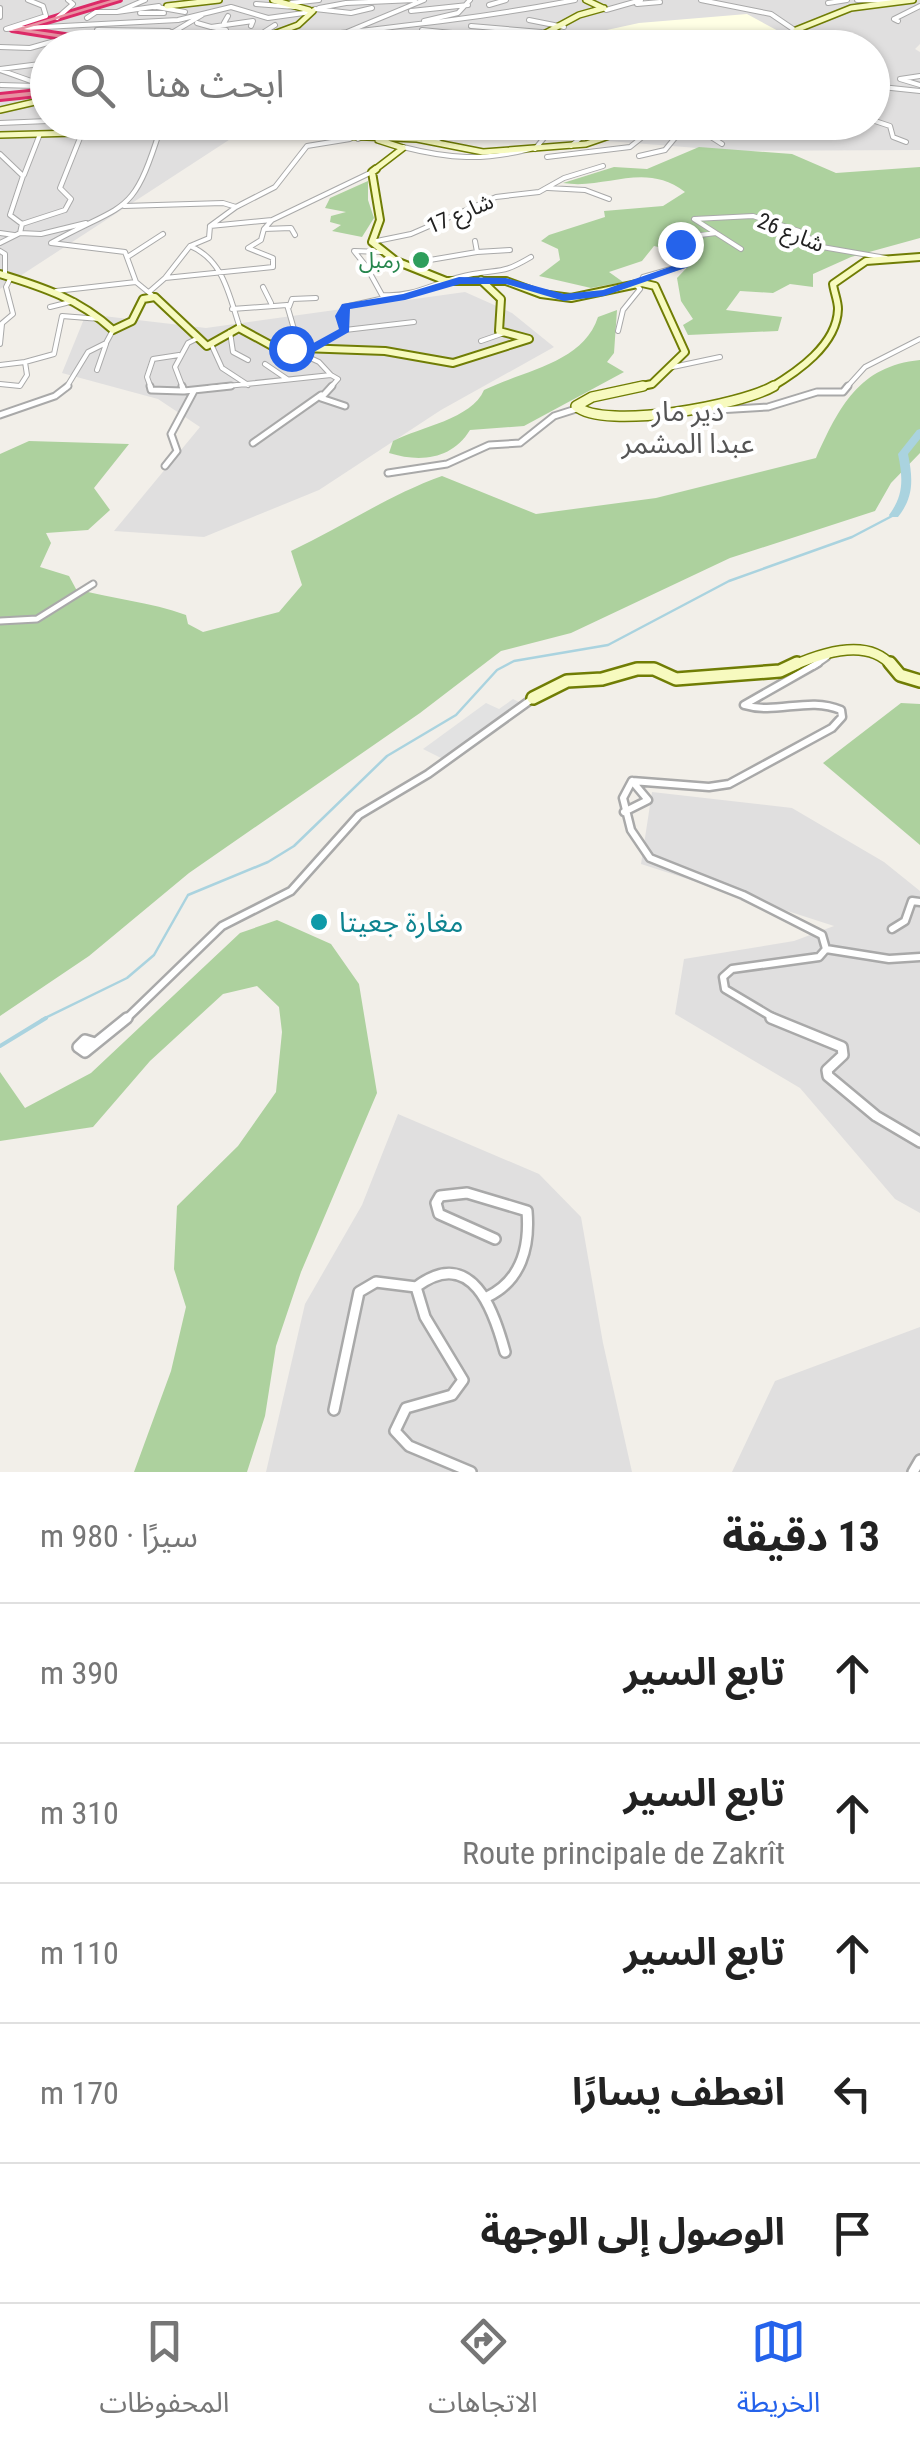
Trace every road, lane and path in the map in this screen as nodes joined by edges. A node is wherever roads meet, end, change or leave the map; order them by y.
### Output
1 (28, 0) edge
2 (68, 0) edge
3 (117, 0) edge
4 (145, 0) edge
5 (216, 0) edge
6 (319, 0) edge
7 (353, 0) edge
8 (416, 0) edge
9 (424, 0) edge
10 (506, 0) edge
11 (575, 0) edge
12 (586, 0) edge
13 (641, 0) edge
14 (701, 0) edge
15 (847, 0) edge
16 (857, 0) edge
17 (910, 0) edge
18 (279, 1) edge
19 (830, 1) edge
20 (469, 2) edge
21 (660, 2) edge
22 (819, 2) edge
23 (346, 3) junction
24 (632, 3) junction
25 (256, 4) dead end
26 (490, 5) dead end
27 (158, 6) junction
28 (300, 6) junction
29 (920, 6) edge
30 (167, 7) edge
31 (0, 8) edge
32 (112, 8) dead end
33 (372, 8) dead end
34 (606, 10) junction
35 (387, 11) dead end
36 (402, 11) junction
37 (121, 12) junction
38 (185, 12) dead end
39 (207, 12) junction
40 (312, 12) junction
41 (351, 14) junction
42 (0, 16) edge
43 (228, 16) dead end
44 (87, 18) dead end
45 (268, 18) junction
46 (56, 19) junction
47 (348, 19) dead end
48 (529, 20) dead end
49 (898, 21) dead end
50 (196, 23) junction
51 (224, 23) junction
52 (418, 23) junction
53 (275, 25) junction
54 (251, 26) dead end
55 (472, 26) dead end
56 (211, 27) junction
57 (292, 27) junction
58 (80, 28) junction
59 (564, 28) junction
60 (14, 30) junction
61 (76, 30) edge
62 (128, 30) edge
63 (180, 30) edge
64 (226, 30) edge
65 (268, 30) edge
66 (284, 30) edge
67 (287, 30) edge
68 (353, 30) edge
69 (378, 30) edge
70 (518, 30) edge
71 (559, 30) edge
72 (796, 30) joint
73 (30, 31) edge
74 (0, 34) edge
75 (0, 47) edge
76 (30, 48) edge
77 (30, 65) edge
78 (0, 69) edge
79 (920, 76) edge
80 (30, 83) edge
81 (890, 87) edge
82 (920, 88) edge
83 (2, 90) edge
84 (30, 91) edge
85 (30, 91) edge
86 (30, 98) edge
87 (30, 109) edge
88 (0, 111) edge
89 (30, 122) edge
90 (0, 123) edge
91 (890, 126) edge
92 (30, 134) edge
93 (0, 135) edge
94 (38, 140) edge
95 (79, 140) edge
96 (157, 140) edge
97 (347, 140) edge
98 (378, 140) joint
99 (436, 140) edge
100 (539, 140) edge
101 (578, 140) edge
102 (591, 140) edge
103 (639, 140) edge
104 (673, 140) edge
105 (716, 140) edge
106 (432, 142) junction
107 (906, 142) dead end
108 (722, 144) dead end
109 (571, 146) junction
110 (403, 147) junction
111 (532, 149) junction
112 (0, 154) edge
113 (639, 156) dead end
114 (547, 157) dead end
115 (603, 166) dead end
116 (372, 172) junction
117 (23, 176) junction
118 (548, 188) junction
119 (610, 199) dead end
120 (122, 206) junction
121 (236, 207) junction
122 (272, 220) junction
123 (87, 223) junction
124 (22, 224) junction
125 (210, 226) junction
126 (264, 229) junction
127 (0, 232) edge
128 (718, 233) junction
129 (18, 234) junction
130 (163, 234) dead end
131 (295, 235) dead end
132 (372, 242) junction
133 (475, 242) dead end
134 (0, 243) edge
135 (190, 246) junction
136 (741, 249) dead end
137 (510, 250) dead end
138 (0, 251) edge
139 (382, 252) junction
140 (477, 252) junction
141 (129, 256) junction
142 (531, 257) dead end
143 (886, 258) junction
144 (920, 258) edge
145 (396, 262) junction
146 (366, 266) junction
147 (413, 268) junction
148 (220, 270) junction
149 (5, 276) edge
150 (165, 278) junction
151 (459, 280) junction
152 (480, 280) junction
153 (136, 282) junction
154 (637, 284) junction
155 (263, 286) dead end
156 (56, 291) junction
157 (151, 294) junction
158 (390, 297) junction
159 (302, 298) junction
160 (316, 298) dead end
161 (76, 301) junction
162 (10, 304) junction
163 (271, 304) junction
164 (0, 306) edge
165 (50, 307) dead end
166 (289, 307) junction
167 (308, 308) dead end
168 (232, 309) junction
169 (101, 319) junction
170 (414, 322) dead end
171 (1, 325) edge
172 (240, 328) junction
173 (113, 330) junction
174 (345, 330) junction
175 (230, 331) junction
176 (618, 331) dead end
177 (504, 333) junction
178 (920, 338) edge
179 (196, 339) junction
180 (480, 341) dead end
181 (106, 343) junction
182 (0, 344) edge
183 (212, 346) junction
184 (291, 348) junction
185 (312, 348) junction
186 (180, 355) junction
187 (720, 357) dead end
188 (248, 360) dead end
189 (25, 362) junction
190 (266, 364) dead end
191 (0, 365) edge
192 (667, 368) junction
193 (97, 370) dead end
194 (331, 375) junction
195 (288, 379) junction
196 (0, 384) edge
197 (248, 386) junction
198 (194, 390) junction
199 (184, 391) junction
200 (321, 396) junction
201 (345, 406) dead end
202 (576, 409) junction
203 (695, 411) junction
204 (0, 415) edge
205 (253, 443) dead end
206 (165, 466) dead end
207 (388, 473) dead end
208 (93, 584) dead end
209 (0, 620) edge
210 (832, 654) junction
211 (920, 681) edge
212 (533, 698) joint
213 (632, 780) junction
214 (624, 812) junction
215 (920, 902) edge
216 (892, 929) dead end
217 (826, 948) junction
218 (920, 957) edge
219 (96, 1043) dead end
220 (920, 1142) edge
221 (495, 1239) dead end
222 (416, 1288) junction
223 (488, 1297) junction
224 (505, 1352) dead end
225 (334, 1410) dead end
226 (920, 1460) edge
227 (471, 1472) edge
228 (913, 1472) edge

1 - 60 street
2 - 46 street
3 - 46 highway
4 - 37 street
5 - 30 street
6 - 18 street
7 - 23 street
8 - 23 street
9 - 36 street
10 - 26 street
11 - 52 street
12 - 34 street
13 - 24 street
14 - 72 street
15 - 19 street
16 - 17 street
17 - 72 street
18 - 28 street
19 - 22 street
20 - 36 street
20 - 52 street
21 - 24 street
23 - 40 street
24 - 34 street
25 - 28 street
27 - 30 street
27 - 37 street
27 - 38 street
28 - 40 street
29 - 49 street
30 - 37 street
31 - 42 street
32 - 37 street
33 - 41 street
34 - 59 street
35 - 36 street
36 - 68 street
37 - 44 street
39 - 45 street
39 - 50 street
39 - 58 street
40 - 41 street
40 - 45 street
40 - 57 street
41 - 47 street
43 - 51 street
45 - 53 street
46 - 60 highway
48 - 59 street
50 - 56 street
50 - 63 street
51 - 54 street
51 - 56 street
52 - 69 street
53 - 57 street
53 - 65 street
55 - 70 street
56 - 64 street
57 - 66 street
57 - 67 street
58 - 61 street
58 - 62 street
59 - 71 street
60 - 73 highway
60 - 74 street
75 - 76 street
77 - 78 street
78 - 80 street
79 - 82 street
81 - 82 street
83 - 84 highway
83 - 85 street
86 - 88 street
87 - 88 street
89 - 90 street
91 - 107 street
92 - 93 street
94 - 117 street
95 - 124 street
96 - 120 street
97 - 121 street
98 - 106 street
98 - 110 street
99 - 106 street
100 - 111 street
101 - 109 street
102 - 109 street
103 - 114 street
104 - 113 street
105 - 108 street
106 - 111 street
109 - 111 street
110 - 111 street
110 - 116 street
112 - 117 street
115 - 118 street, شارع 17
116 - 122 street
116 - 132 street
117 - 124 street
118 - 119 street
118 - 132 street, شارع 17
120 - 121 street
120 - 123 street
121 - 125 street
122 - 125 street
122 - 126 street
123 - 129 street
123 - 141 street
124 - 129 street
125 - 135 street
126 - 131 street
126 - 148 street
127 - 129 street
128 - 136 street, شارع 26
128 - 143 street, شارع 26
128 - 154 street
129 - 134 street
130 - 141 street
132 - 139 street
133 - 140 street
135 - 148 street
135 - 150 street
137 - 140 street
138 - 149 street
139 - 145 street
139 - 146 street
140 - 147 street
141 - 153 street
142 - 151 street
143 - 144 street
143 - 203 street
145 - 146 street
145 - 147 street
146 - 158 street
147 - 151 street
148 - 150 street
148 - 168 street
149 - 156 street
149 - 162 street
150 - 157 street
151 - 152 street
151 - 158 street
152 - 154 street
152 - 177 street
153 - 156 street
153 - 157 street
154 - 176 street
154 - 192 street
155 - 163 street
156 - 161 street
157 - 173 street
157 - 179 street
158 - 174 street
159 - 160 street
159 - 166 street
159 - 167 street
161 - 165 street
161 - 169 street
162 - 164 street
162 - 171 street
163 - 166 street
163 - 168 street
166 - 185 street
168 - 172 street
169 - 173 street
169 - 189 street
170 - 174 street
171 - 182 street
172 - 175 street
172 - 184 street
173 - 181 street
174 - 185 street
175 - 183 street
175 - 188 street
177 - 180 street
177 - 185 street
178 - 203 street
179 - 183 street
179 - 186 street
181 - 193 street
181 - 204 street
183 - 197 street
184 - 185 street
184 - 194 street
186 - 199 street
186 - 199 street
187 - 192 street
189 - 191 street
189 - 196 street
190 - 195 street
192 - 202 street
194 - 195 street
194 - 200 street
195 - 197 street
197 - 198 street
198 - 199 street
198 - 206 street
200 - 201 street
200 - 205 street
202 - 203 street
202 - 207 street
208 - 209 street
210 - 211 street
210 - 212 street
210 - 213 street
212 - 219 street
213 - 214 street
213 - 214 street
214 - 217 street
215 - 216 street
217 - 218 street
217 - 220 street
221 - 223 street
222 - 223 street
222 - 225 street
222 - 227 street
223 - 224 street
226 - 228 street

